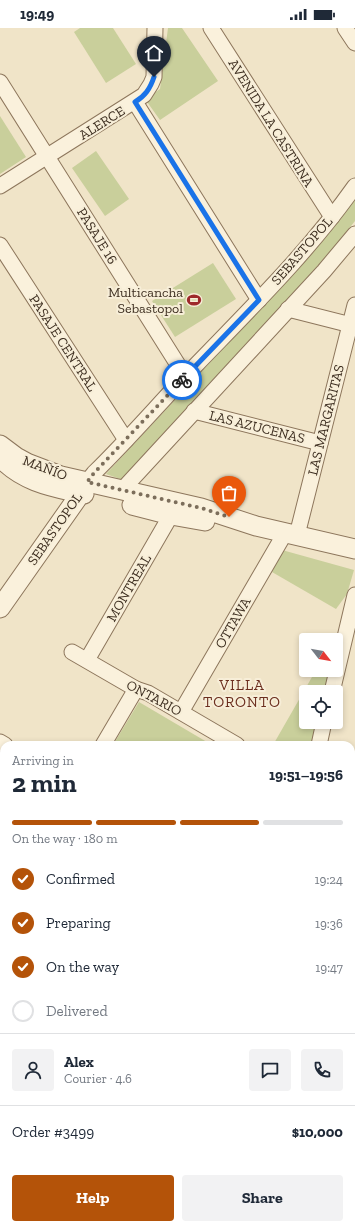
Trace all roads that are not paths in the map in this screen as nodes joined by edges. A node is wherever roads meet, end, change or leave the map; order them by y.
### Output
1 (155, 28) edge
2 (211, 28) edge
3 (345, 28) edge
4 (355, 43) edge
5 (0, 82) edge
6 (135, 102) junction
7 (47, 157) junction
8 (0, 186) edge
9 (355, 186) edge
10 (332, 217) junction
11 (355, 234) edge
12 (0, 245) edge
13 (259, 300) junction
14 (355, 305) edge
15 (288, 310) junction
16 (352, 326) edge
17 (185, 376) junction
18 (194, 412) junction
19 (126, 440) junction
20 (320, 443) junction
21 (0, 445) edge
22 (0, 457) edge
23 (83, 488) junction
24 (122, 490) junction
25 (171, 515) junction
26 (256, 526) junction
27 (291, 534) junction
28 (355, 549) edge
29 (355, 595) edge
30 (0, 608) edge
31 (72, 652) dead end
32 (87, 660) junction
33 (334, 685) edge
34 (136, 689) junction
35 (181, 712) junction
36 (322, 729) edge
37 (105, 741) edge
38 (227, 741) edge
39 (319, 741) edge

1 - 6 street, ALERCE
2 - 10 street, AVENIDA LA CASTRINA
3 - 4 street
5 - 7 street, PASAJE 16
6 - 7 street, ALERCE
6 - 13 street
7 - 8 street, ALERCE
7 - 17 street, PASAJE 16
9 - 10 street, SEBASTOPOL
10 - 13 street, SEBASTOPOL
11 - 15 street, SEBASTOPOL
12 - 19 street, PASAJE CENTRAL
13 - 17 street, SEBASTOPOL
14 - 16 street, LAS MARGARITAS
15 - 16 street
15 - 18 street, SEBASTOPOL
16 - 20 street, LAS MARGARITAS
17 - 19 street, SEBASTOPOL
18 - 20 street, LAS AZUCENAS
18 - 24 street, SEBASTOPOL
19 - 23 street, SEBASTOPOL
20 - 27 street, LAS MARGARITAS
21 - 23 street, MAÑÍO
22 - 23 street, MAÑÍO
23 - 24 street, MAÑÍO
23 - 25 street, MAÑÍO
23 - 30 street, SEBASTOPOL
24 - 26 street, MAÑÍO
25 - 26 street, MAÑÍO
25 - 32 street, MONTREAL
26 - 27 street, MAÑÍO
27 - 28 street, MAÑÍO
27 - 35 street, OTTAWA
29 - 33 street
31 - 32 street, ONTARIO
32 - 34 street, ONTARIO
34 - 35 street, ONTARIO
34 - 37 street
35 - 38 street, ONTARIO
36 - 39 street

